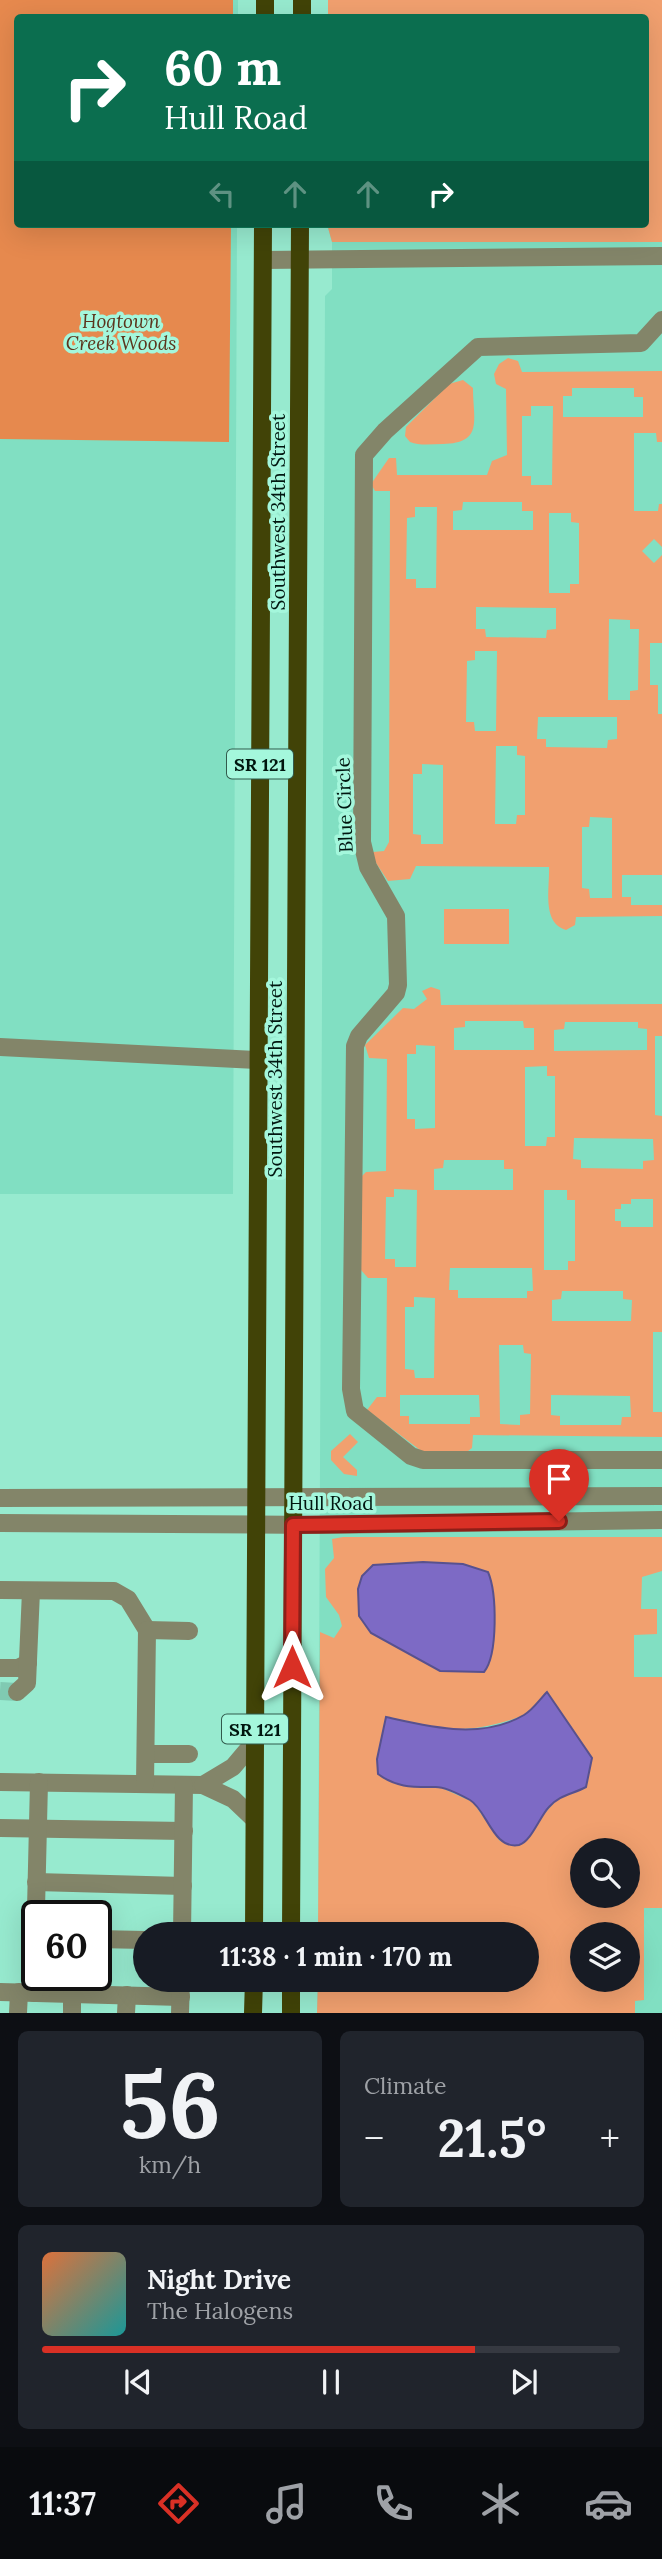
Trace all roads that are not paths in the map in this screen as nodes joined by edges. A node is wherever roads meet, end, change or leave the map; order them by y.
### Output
1 (264, 228) edge
2 (300, 228) edge
3 (662, 256) edge
4 (263, 260) junction
5 (300, 260) junction
6 (662, 320) edge
7 (0, 1047) edge
8 (257, 1060) junction
9 (662, 1460) edge
10 (662, 1496) edge
11 (293, 1497) junction
12 (0, 1498) edge
13 (256, 1498) junction
14 (662, 1520) edge
15 (0, 1523) edge
16 (256, 1524) junction
17 (293, 1525) junction
18 (0, 1590) edge
19 (31, 1591) junction
20 (147, 1630) junction
21 (189, 1631) dead end
22 (28, 1663) junction
23 (0, 1668) edge
24 (17, 1692) dead end
25 (255, 1741) junction
26 (146, 1754) junction
27 (189, 1754) dead end
28 (0, 1782) edge
29 (39, 1782) junction
30 (145, 1784) junction
31 (184, 1785) junction
32 (203, 1785) junction
33 (254, 1819) junction
34 (0, 1828) edge
35 (37, 1829) junction
36 (184, 1831) junction
37 (36, 1882) junction
38 (183, 1886) junction
39 (36, 1900) edge
40 (182, 1922) edge
41 (254, 1922) edge
42 (291, 1922) edge
43 (112, 1939) edge
44 (133, 1940) edge
45 (0, 1992) edge
46 (26, 1992) junction
47 (254, 1992) edge
48 (291, 1992) edge
49 (72, 1994) junction
50 (181, 1996) edge
51 (126, 2004) edge
52 (18, 2013) edge
53 (72, 2013) edge
54 (253, 2013) edge
55 (291, 2013) edge

1 - 4 main road, Southwest 34th Street / SR 121
2 - 5 main road, Southwest 34th Street / SR 121
3 - 5 street
4 - 5 street
4 - 8 main road, Southwest 34th Street / SR 121
5 - 11 main road, Southwest 34th Street / SR 121
6 - 9 street, Blue Circle
7 - 8 street
8 - 13 main road, Southwest 34th Street / SR 121
10 - 11 street, Hull Road
11 - 13 street, Hull Road
11 - 17 main road, Southwest 34th Street / SR 121
12 - 13 street, Hull Road
13 - 16 main road, Southwest 34th Street / SR 121
14 - 17 street, Hull Road
15 - 16 street, Hull Road
16 - 17 street, Hull Road
16 - 25 main road, Southwest 34th Street / SR 121
17 - 42 main road, Southwest 34th Street / SR 121
18 - 19 street
19 - 20 street
19 - 22 street
20 - 21 street
20 - 26 street
22 - 23 street
22 - 24 street
25 - 32 street
25 - 33 main road, Southwest 34th Street / SR 121
26 - 27 street
26 - 30 street
28 - 29 street
29 - 30 street
29 - 35 street
30 - 31 street
31 - 32 street
31 - 36 street
32 - 33 street
33 - 41 main road, Southwest 34th Street / SR 121
34 - 35 street
35 - 36 street
35 - 37 street
36 - 38 street
37 - 38 street
37 - 39 street
38 - 40 street
43 - 44 street
45 - 46 street
46 - 49 street
46 - 52 street
47 - 54 main road
48 - 55 main road
49 - 51 street
49 - 53 street
50 - 51 street

